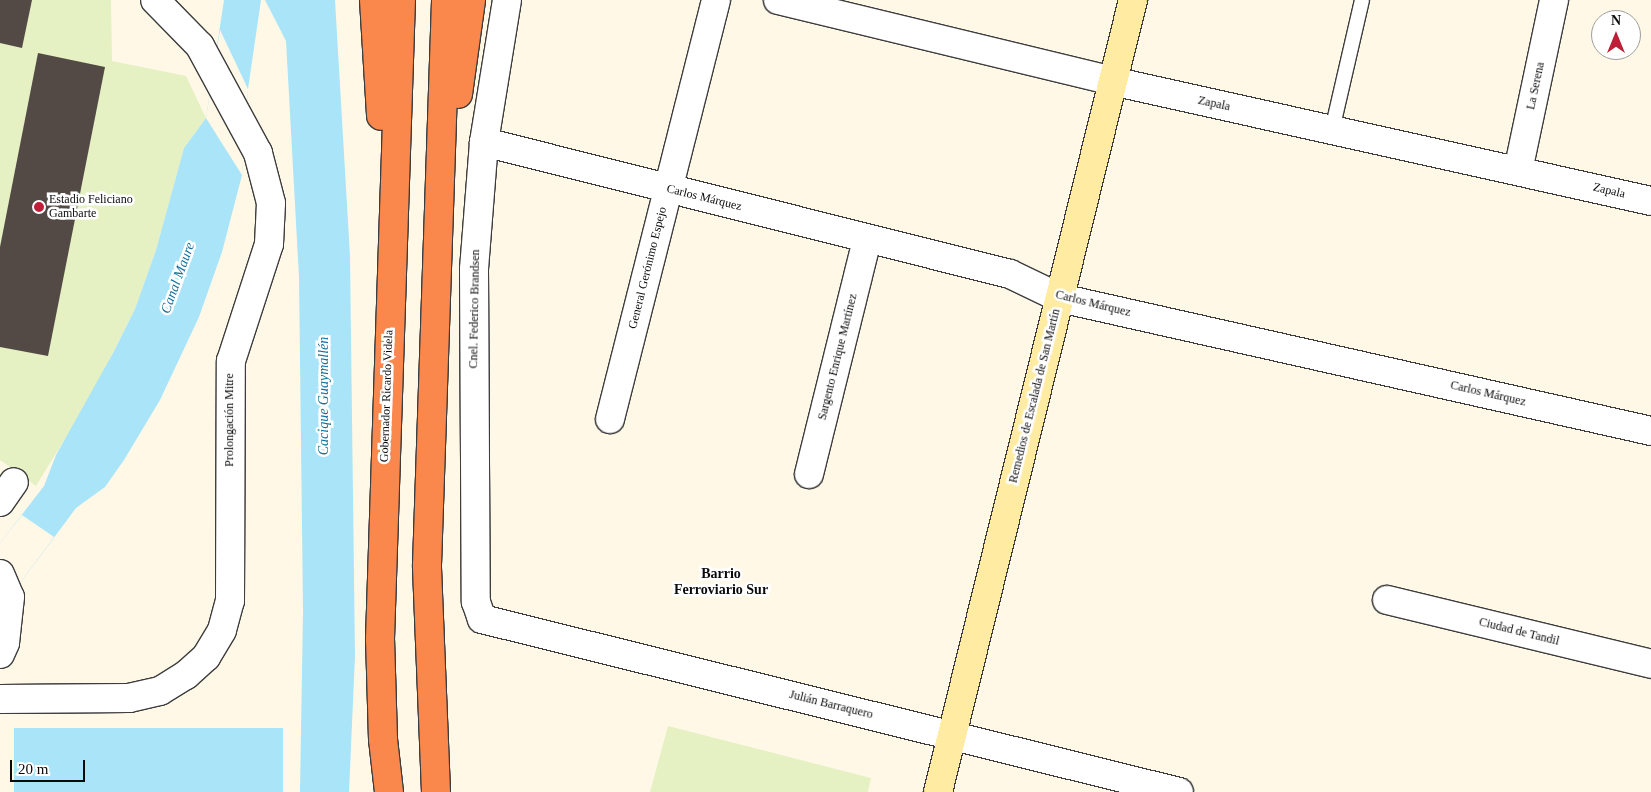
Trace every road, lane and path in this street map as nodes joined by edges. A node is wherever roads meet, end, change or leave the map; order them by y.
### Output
1 (155, 0) edge
2 (374, 0) edge
3 (401, 0) edge
4 (446, 0) edge
5 (471, 0) edge
6 (507, 0) edge
7 (716, 0) edge
8 (778, 0) edge
9 (1133, 0) edge
10 (1362, 0) edge
11 (1554, 0) edge
12 (1112, 81) junction
13 (1332, 130) junction
14 (484, 142) junction
15 (1518, 171) junction
16 (668, 188) junction
17 (1651, 201) edge
18 (867, 239) junction
19 (436, 246) junction
20 (391, 267) junction
21 (1060, 298) junction
22 (610, 419) dead end
23 (1651, 431) edge
24 (809, 474) dead end
25 (5, 585) edge
26 (1388, 600) dead end
27 (482, 619) joint
28 (0, 654) edge
29 (1651, 664) edge
30 (0, 699) edge
31 (952, 736) junction
32 (389, 792) edge
33 (436, 792) edge
34 (938, 792) edge
35 (1179, 792) edge

1 - 30 street, Prolongación Mitre
2 - 20 highway
3 - 20 highway, Gobernador Ricardo Videla
4 - 19 highway
5 - 19 highway
6 - 14 street, Cnel. Federico Brandsen
7 - 16 street, General Gerónimo Espejo
8 - 12 street, Zapala
9 - 12 street, Remedios de Escalada de San Martín
10 - 13 lane
11 - 15 street, La Serena
12 - 13 street, Zapala
12 - 21 street, Remedios de Escalada de San Martín
13 - 15 street, Zapala
14 - 16 street, Carlos Márquez
14 - 27 street, Cnel. Federico Brandsen
15 - 17 street, Zapala
16 - 18 street, Carlos Márquez
16 - 22 street, General Gerónimo Espejo
18 - 21 street, Carlos Márquez
18 - 24 street, Sargento Enrique Martínez
19 - 33 highway
20 - 32 highway, Gobernador Ricardo Videla
21 - 23 street, Carlos Márquez
21 - 31 street, Remedios de Escalada de San Martín
25 - 28 street
26 - 29 street, Ciudad de Tandil
27 - 31 street, Julián Barraquero
31 - 34 street, Remedios de Escalada de San Martín
31 - 35 street, Julián Barraquero

